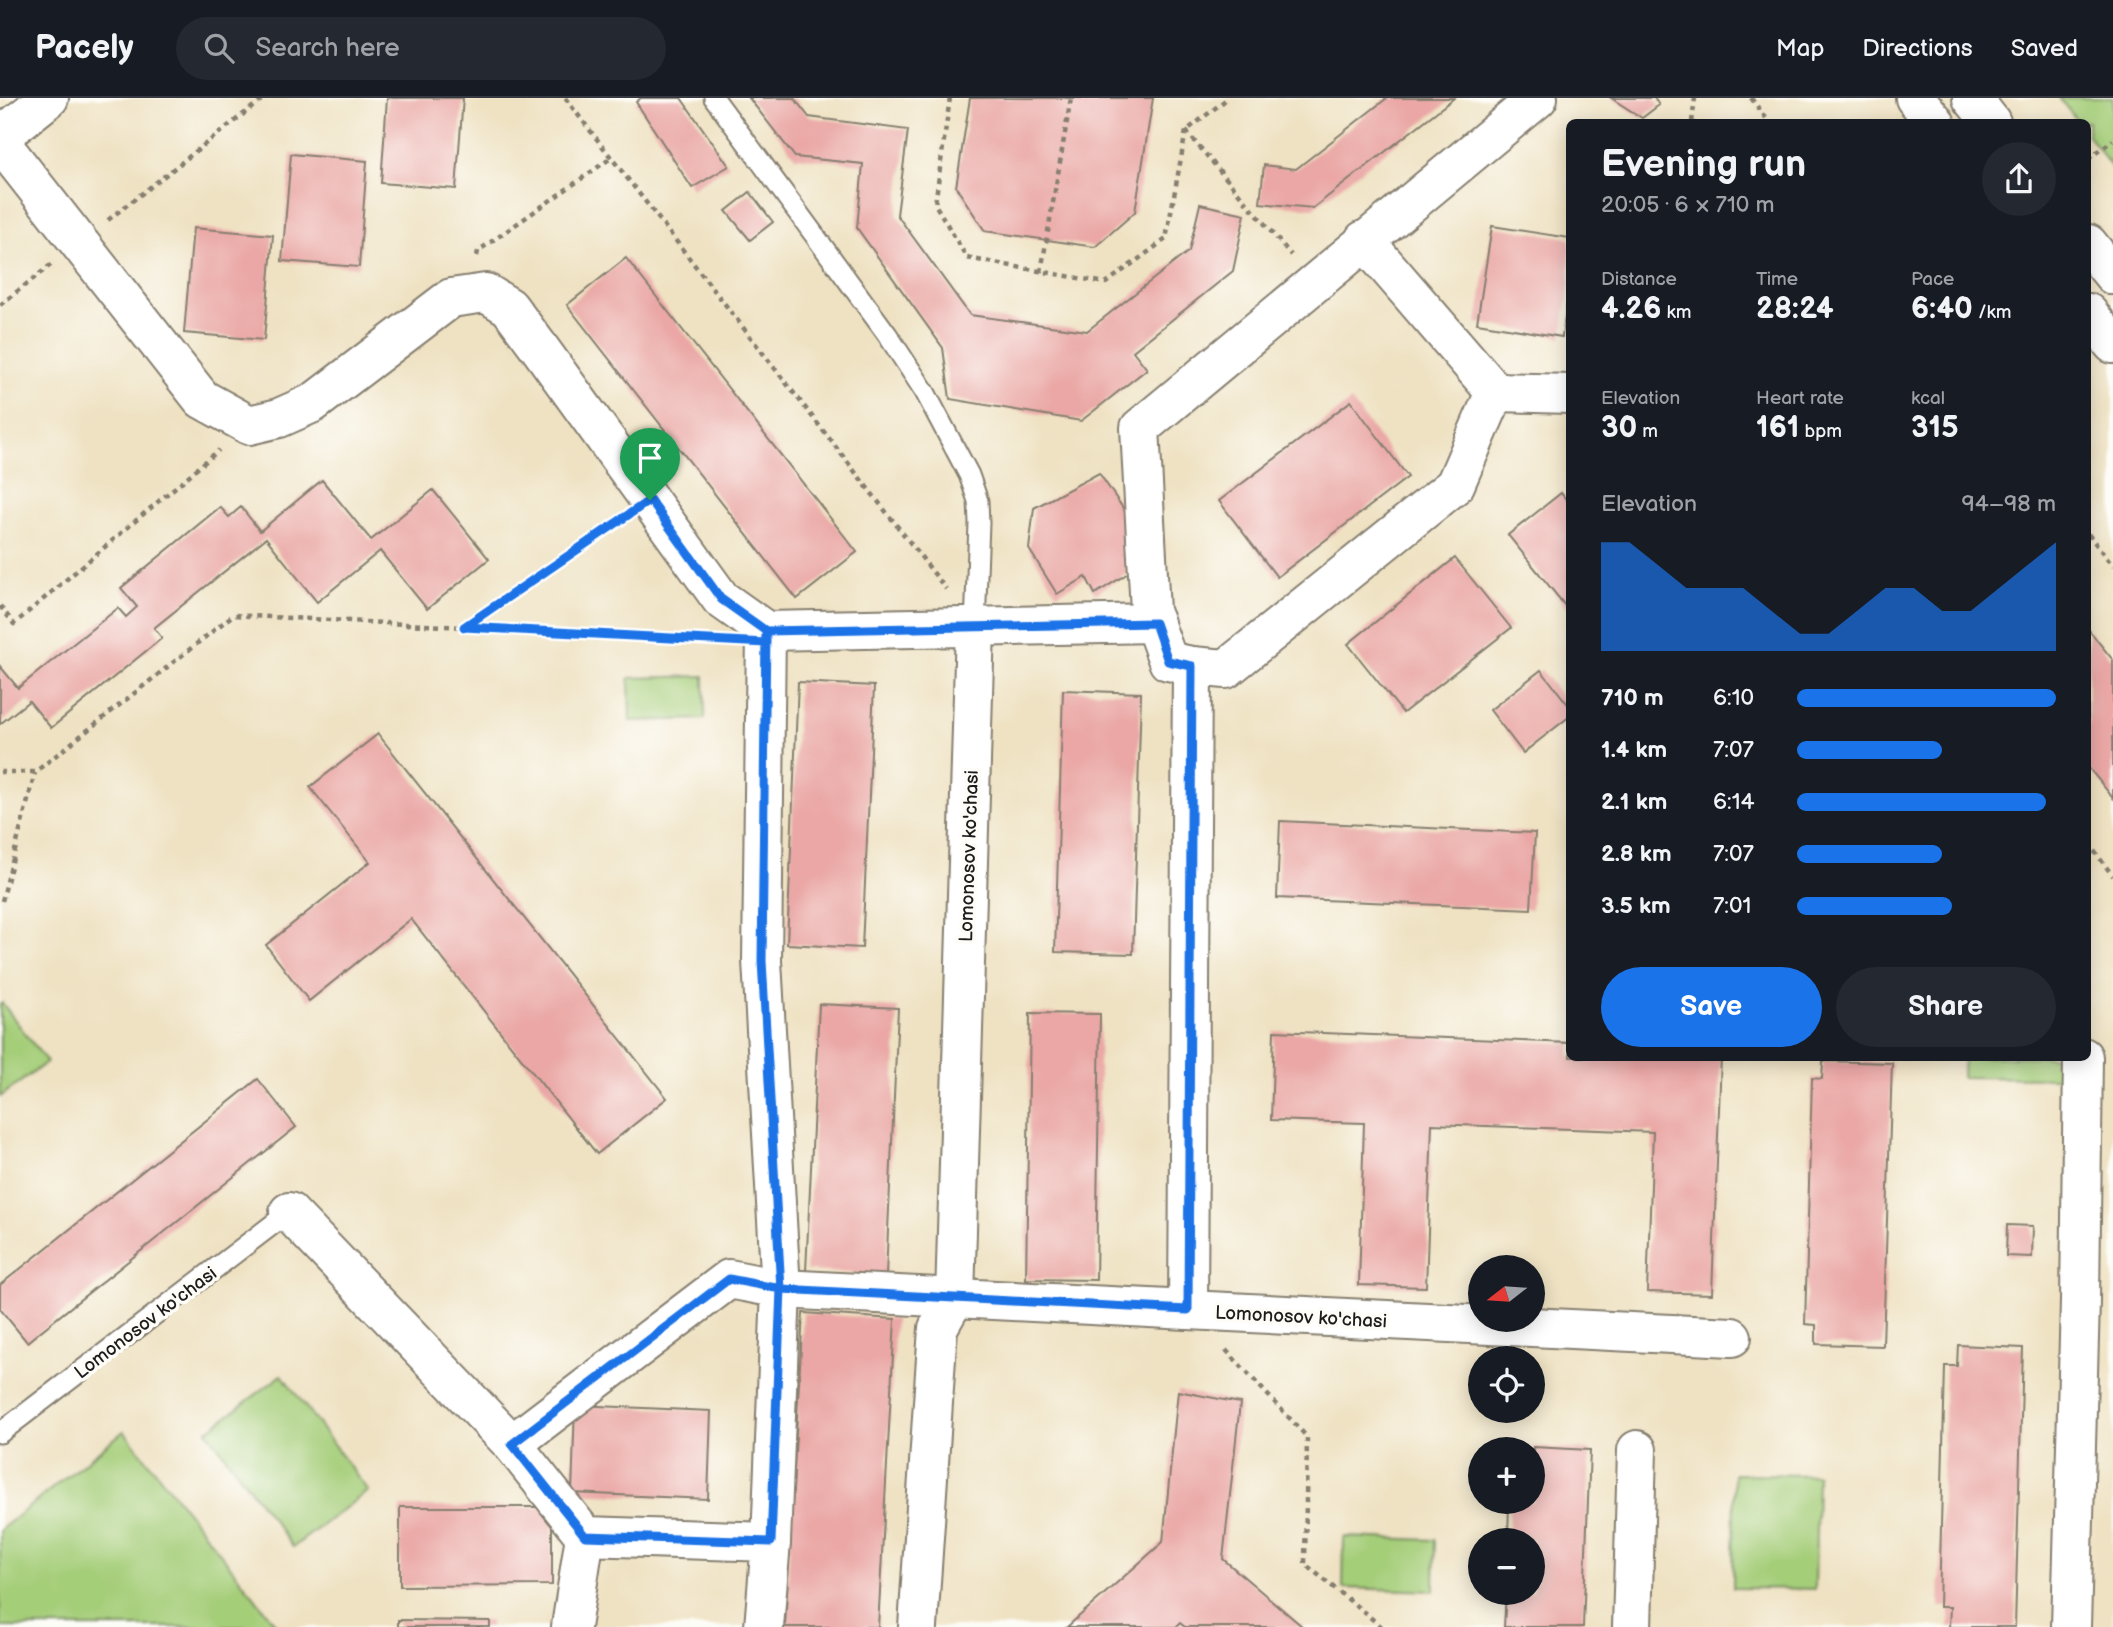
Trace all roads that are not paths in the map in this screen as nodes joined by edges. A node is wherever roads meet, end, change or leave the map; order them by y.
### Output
1 (49, 98) edge
2 (714, 98) edge
3 (1538, 98) edge
4 (1915, 98) edge
5 (1972, 98) edge
6 (1932, 119) edge
7 (1989, 119) edge
8 (0, 136) edge
9 (0, 142) edge
10 (1364, 240) junction
11 (2091, 248) edge
12 (2113, 275) edge
13 (2091, 317) edge
14 (2113, 344) edge
15 (1495, 392) junction
16 (1566, 394) edge
17 (1155, 623) junction
18 (975, 627) junction
19 (766, 637) junction
20 (1192, 666) junction
21 (2082, 1061) edge
22 (289, 1212) joint
23 (781, 1289) junction
24 (955, 1298) junction
25 (2097, 1300) edge
26 (1188, 1310) junction
27 (1732, 1337) dead end
28 (0, 1433) edge
29 (512, 1444) junction
30 (1637, 1450) dead end
31 (585, 1536) junction
32 (771, 1542) junction
33 (572, 1627) edge
34 (764, 1627) edge
35 (918, 1627) edge
36 (1632, 1627) edge
37 (2071, 1627) edge

1 - 8 street
2 - 18 lane
3 - 10 street
4 - 6 street
5 - 7 street
9 - 19 street
10 - 15 street
10 - 17 street
11 - 12 street
13 - 14 street
15 - 16 street
15 - 20 street
17 - 18 street
17 - 20 street
18 - 19 street
18 - 24 street, Lomonosov ko'chasi
19 - 23 street
20 - 26 street, Lomonosov ko'chasi
21 - 25 street
22 - 28 lane, Lomonosov ko'chasi
22 - 29 street
23 - 24 street
23 - 29 street
23 - 32 street
24 - 26 street
24 - 35 street, Lomonosov ko'chasi
25 - 37 street
26 - 27 street, Lomonosov ko'chasi
29 - 31 street
30 - 36 street
31 - 32 street
31 - 33 street
32 - 34 street

